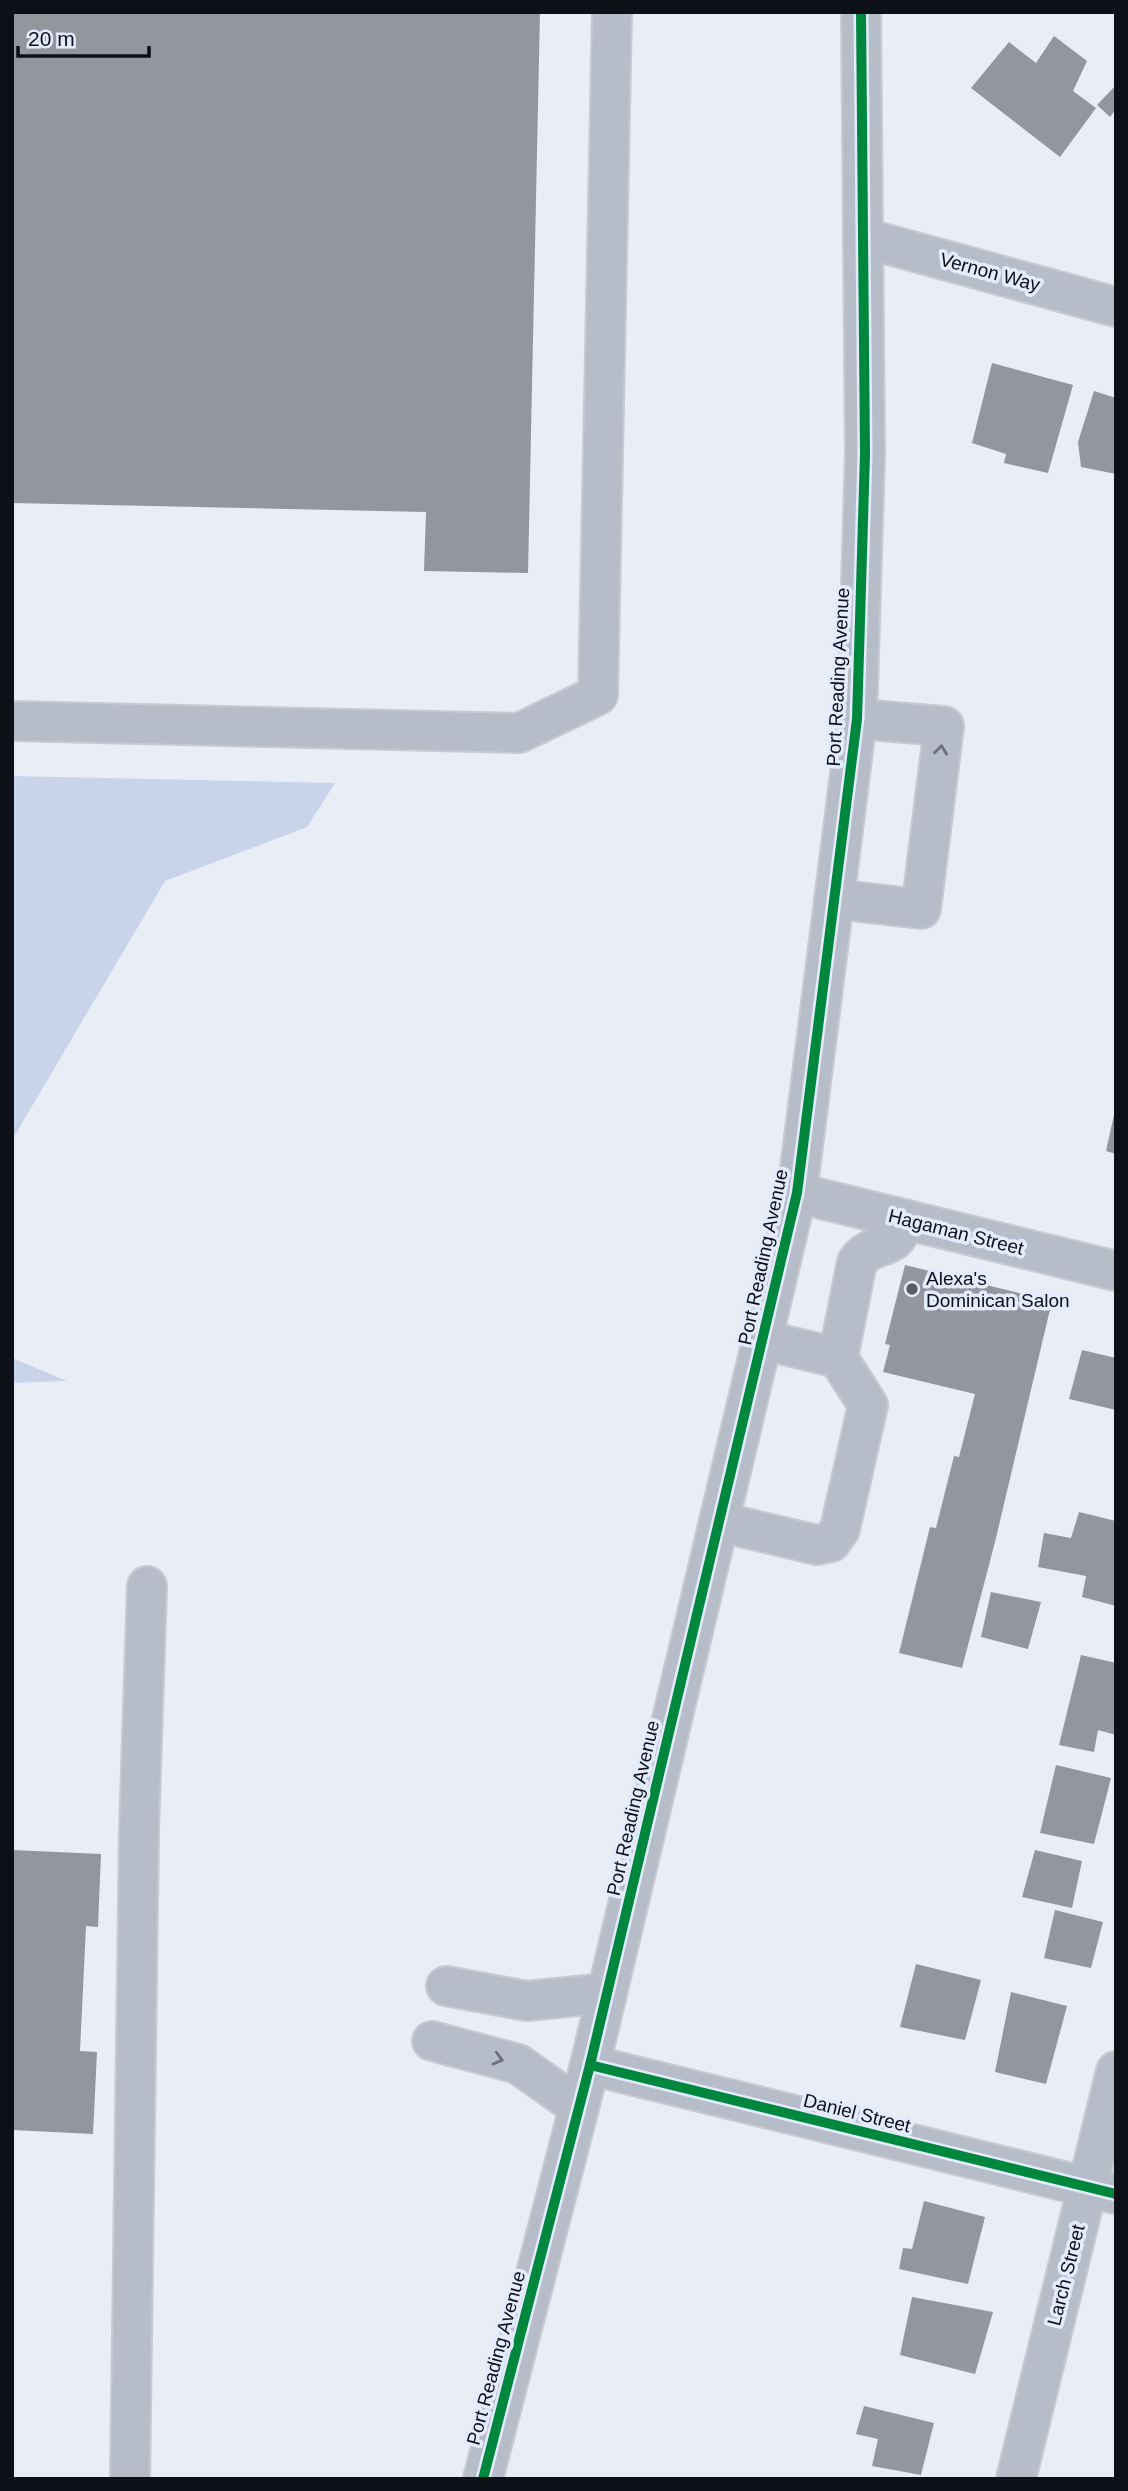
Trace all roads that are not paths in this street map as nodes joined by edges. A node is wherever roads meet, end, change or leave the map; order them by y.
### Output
1 (612, 12) edge
2 (861, 12) edge
3 (864, 238) junction
4 (1116, 307) edge
5 (857, 719) junction
6 (12, 721) edge
7 (834, 899) junction
8 (797, 1193) junction
9 (905, 1219) junction
10 (1116, 1271) edge
11 (763, 1340) junction
12 (838, 1358) junction
13 (720, 1522) junction
14 (147, 1586) dead end
15 (446, 1986) dead end
16 (607, 1993) junction
17 (432, 2041) dead end
18 (590, 2065) junction
19 (1116, 2071) edge
20 (579, 2107) junction
21 (1102, 2191) edge
22 (130, 2479) edge
23 (483, 2479) edge
24 (1016, 2479) edge

1 - 6 street
2 - 3 street, Port Reading Avenue
3 - 4 street, Vernon Way
3 - 5 street, Port Reading Avenue
5 - 7 street, Port Reading Avenue
7 -> 5 street
7 - 8 street, Port Reading Avenue
8 - 9 street, Hagaman Street
8 - 11 street, Port Reading Avenue
9 - 10 street, Hagaman Street
9 - 12 street
11 - 12 street
11 - 13 street, Port Reading Avenue
12 - 13 street
13 - 16 street, Port Reading Avenue
14 - 22 street
15 - 16 street
16 - 18 street, Port Reading Avenue
17 -> 20 street
18 - 20 street, Port Reading Avenue
18 - 21 street, Daniel Street
19 - 21 street, Larch Street
20 - 23 street, Port Reading Avenue
21 - 24 street, Larch Street

